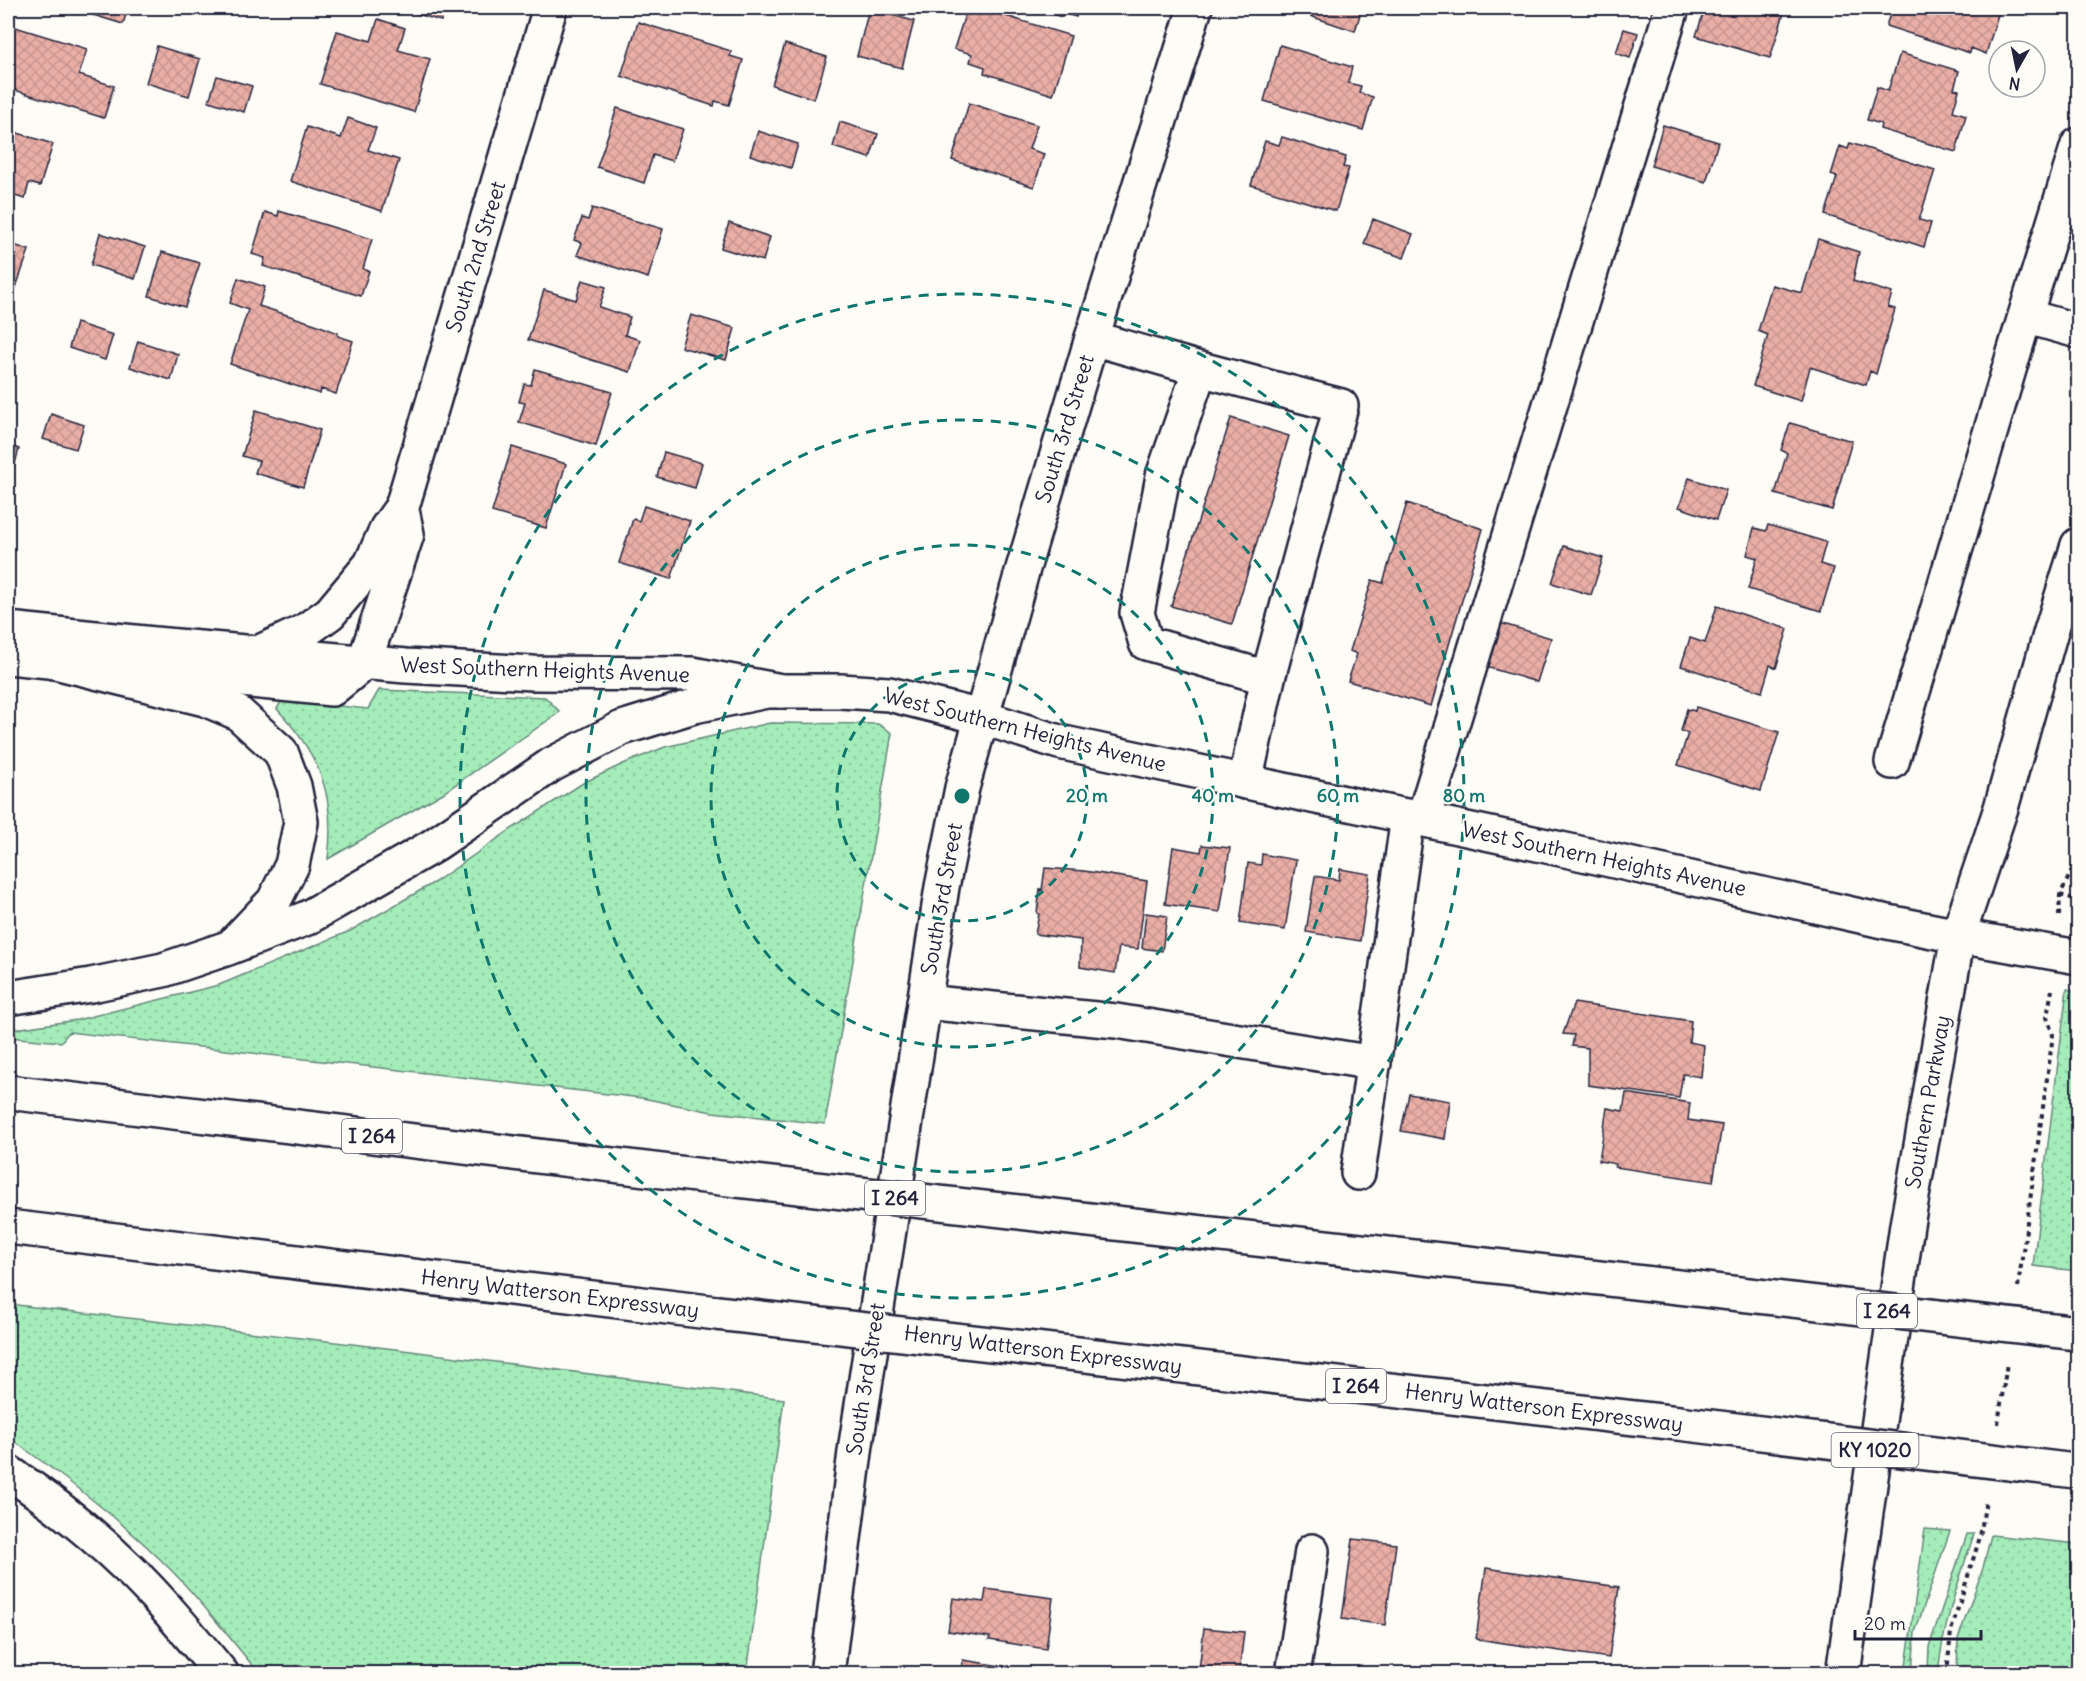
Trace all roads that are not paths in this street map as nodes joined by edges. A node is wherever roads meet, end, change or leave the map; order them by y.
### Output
1 (550, 8) edge
2 (1195, 8) edge
3 (1672, 8) edge
4 (2079, 145) edge
5 (2025, 315) junction
6 (2079, 331) edge
7 (1092, 338) junction
8 (1200, 369) junction
9 (402, 507) junction
10 (2079, 545) edge
11 (8, 628) edge
12 (257, 654) junction
13 (8, 657) edge
14 (47, 660) junction
15 (364, 663) junction
16 (1268, 678) junction
17 (781, 691) junction
18 (981, 717) junction
19 (1892, 762) dead end
20 (1245, 782) junction
21 (1416, 818) junction
22 (1958, 936) junction
23 (228, 948) junction
24 (2079, 957) edge
25 (8, 998) edge
26 (924, 1002) junction
27 (1374, 1063) junction
28 (8, 1092) edge
29 (1358, 1173) dead end
30 (8, 1227) edge
31 (2079, 1333) edge
32 (2077, 1471) edge
33 (8, 1472) edge
34 (1312, 1551) dead end
35 (222, 1674) edge
36 (827, 1674) edge
37 (1293, 1674) edge
38 (1843, 1674) edge

1 - 9 main road, South 2nd Street
2 - 7 main road, South 3rd Street
3 - 21 main road
4 - 5 main road
5 - 6 main road
5 - 19 main road
7 - 8 main road
7 - 18 main road, South 3rd Street
8 - 16 main road
8 - 16 main road
9 - 12 main road, South 2nd Street
9 - 15 main road, South 2nd Street
10 - 22 main road, Southern Parkway / KY 1020
11 - 12 main road, West Southern Heights Avenue
12 - 15 main road, West Southern Heights Avenue
13 - 14 main road
14 - 15 main road
14 - 23 main road
15 - 17 main road, West Southern Heights Avenue
16 - 20 main road
17 - 18 main road, West Southern Heights Avenue
17 - 23 main road
18 - 20 main road, West Southern Heights Avenue
18 - 26 main road, South 3rd Street
20 - 21 main road, West Southern Heights Avenue
21 - 22 main road, West Southern Heights Avenue
21 - 27 main road
22 - 24 main road, West Southern Heights Avenue
22 - 38 main road, Southern Parkway / KY 1020
23 - 25 main road
26 - 27 main road
26 - 36 main road, South 3rd Street
27 - 29 main road
28 - 31 main road, I 264, bridge
30 - 32 main road, Henry Watterson Expressway / I 264, bridge
33 - 35 main road
34 - 37 main road

